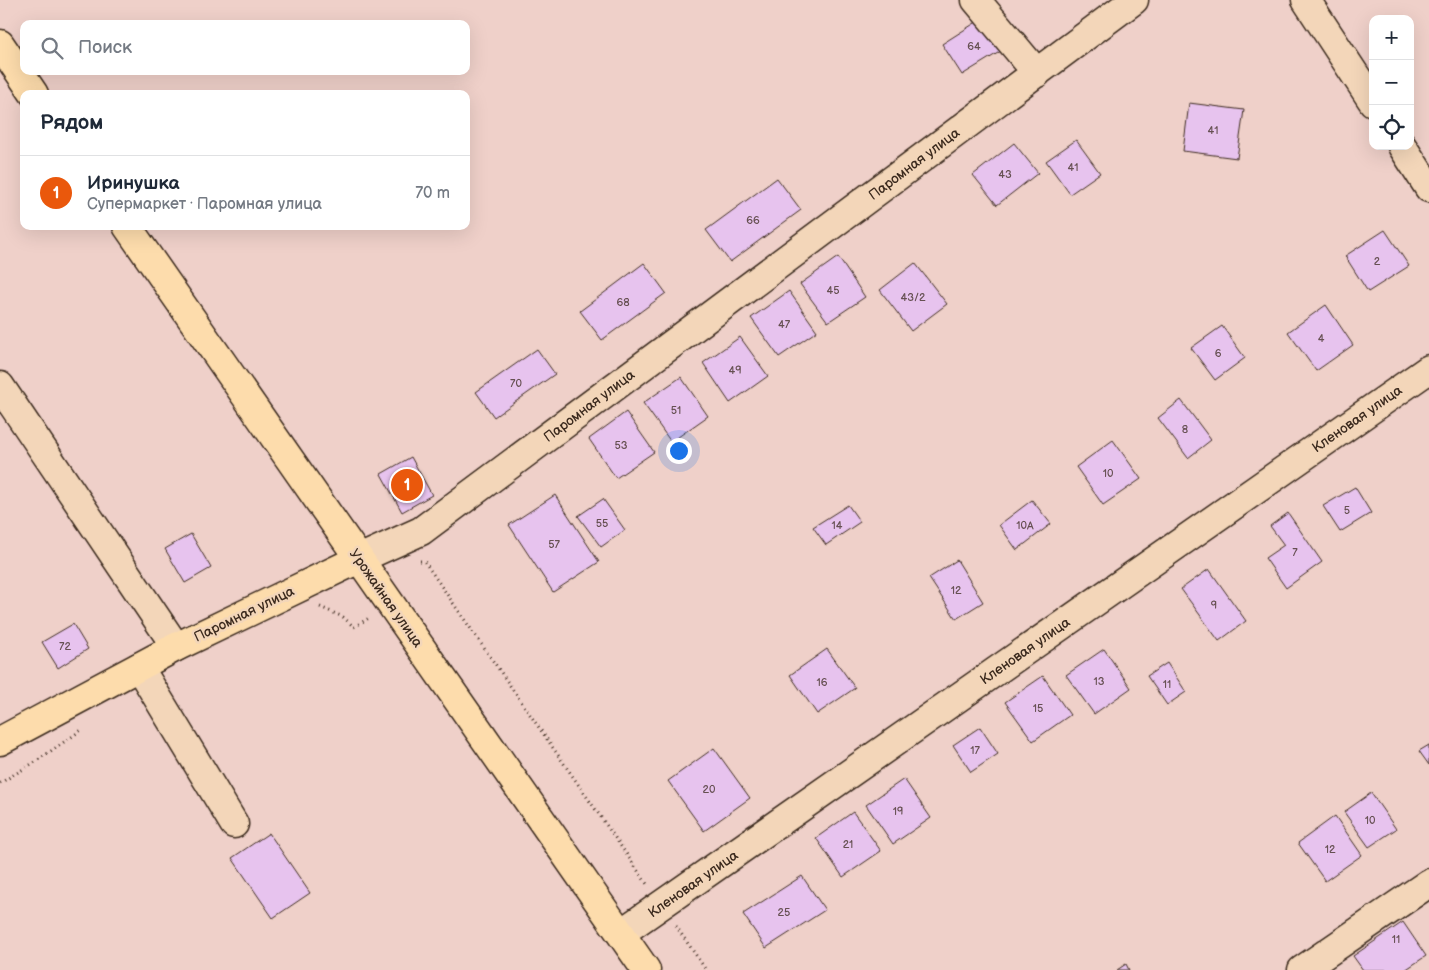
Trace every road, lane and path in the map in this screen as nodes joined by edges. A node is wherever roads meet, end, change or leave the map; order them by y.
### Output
1 (976, 0) edge
2 (1134, 0) edge
3 (1306, 0) edge
4 (0, 44) edge
5 (20, 73) edge
6 (1037, 73) junction
7 (21, 75) edge
8 (31, 90) edge
9 (1369, 96) edge
10 (1405, 150) edge
11 (1429, 188) edge
12 (130, 230) edge
13 (1429, 369) edge
14 (0, 386) edge
15 (359, 559) junction
16 (417, 562) dead end
17 (314, 604) dead end
18 (392, 606) junction
19 (176, 646) junction
20 (138, 667) junction
21 (91, 723) dead end
22 (0, 741) edge
23 (0, 783) edge
24 (234, 824) dead end
25 (1429, 883) edge
26 (662, 906) junction
27 (621, 933) junction
28 (646, 970) edge
29 (706, 970) edge
30 (1302, 970) edge

1 - 6 street
2 - 6 street, Паромная улица
3 - 9 street
4 - 5 main road
6 - 15 street, Паромная улица
7 - 8 main road
10 - 11 street
12 - 15 main road, Урожайная улица
13 - 26 street, Кленовая улица
14 - 19 street
15 - 18 main road, Урожайная улица
15 - 19 main road, Паромная улица
16 - 26 path
17 - 18 path
18 - 27 main road, Урожайная улица
19 - 20 main road, Паромная улица
20 - 22 main road, Паромная улица
20 - 24 street
21 - 23 path
25 - 30 street
26 - 27 street, Кленовая улица
26 - 29 path
27 - 28 main road, Урожайная улица

